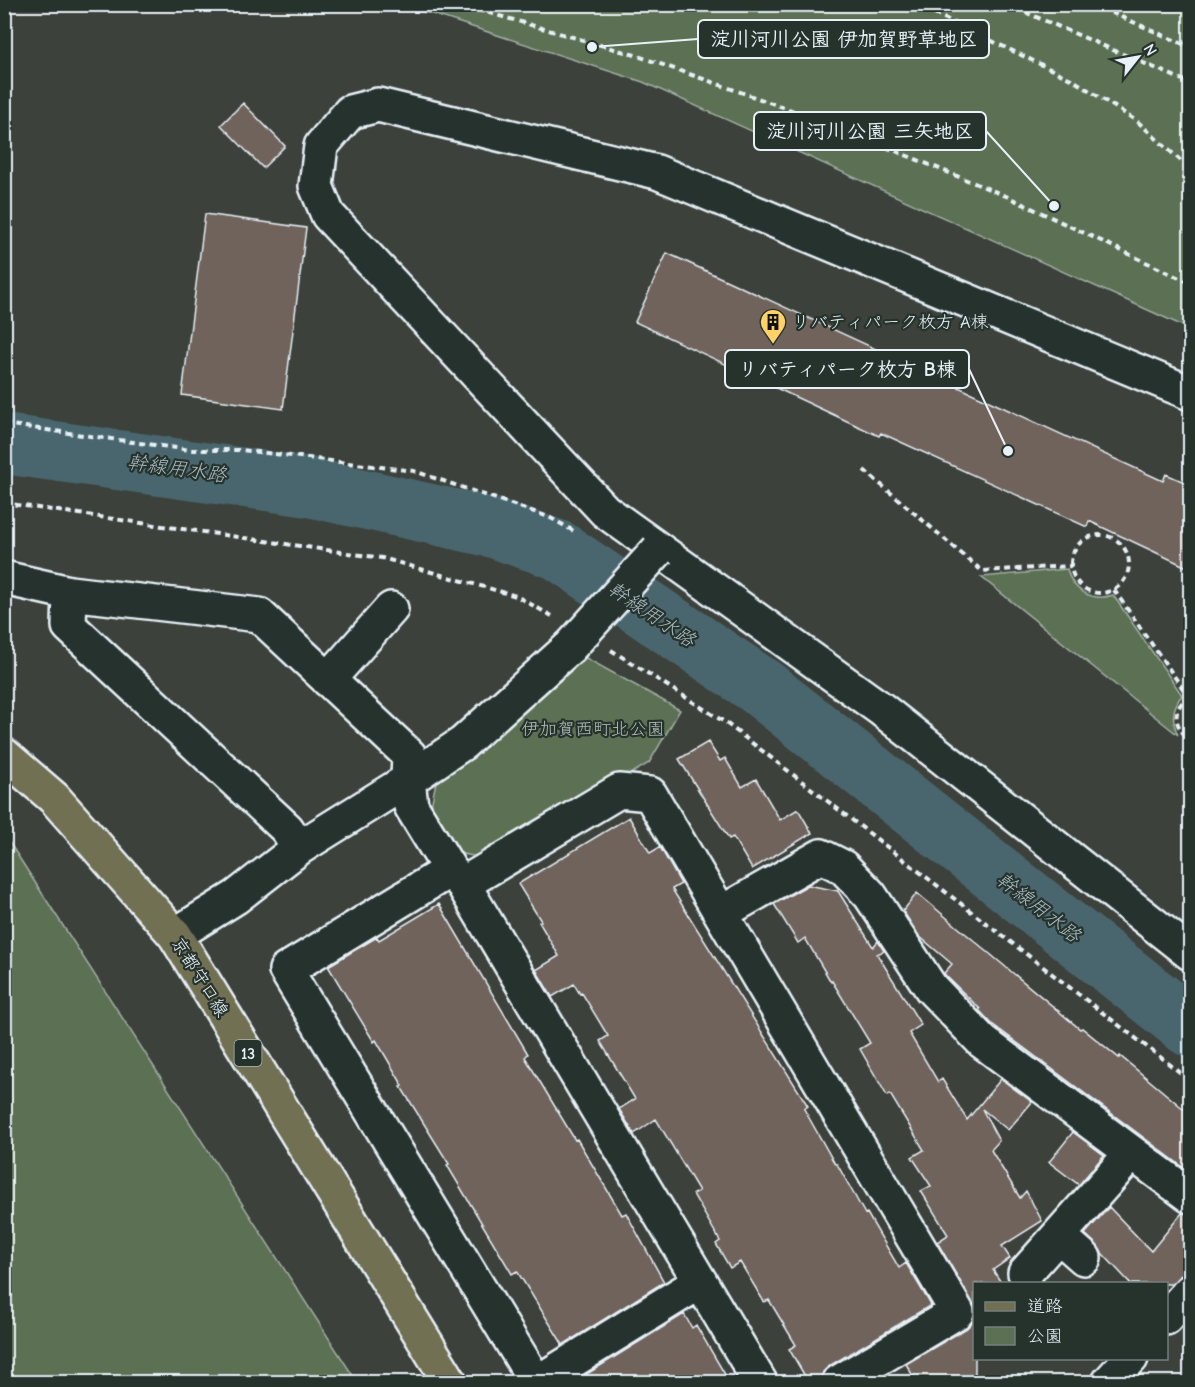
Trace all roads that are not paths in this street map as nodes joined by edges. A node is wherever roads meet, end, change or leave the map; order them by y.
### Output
1 (1191, 393) edge
2 (658, 550) junction
3 (4, 578) edge
4 (70, 593) junction
5 (391, 609) dead end
6 (328, 680) junction
7 (4, 755) edge
8 (408, 780) junction
9 (299, 848) junction
10 (456, 877) junction
11 (721, 913) junction
12 (175, 935) junction
13 (1191, 953) edge
14 (1131, 1154) junction
15 (1191, 1196) edge
16 (1059, 1236) junction
17 (1084, 1257) dead end
18 (1025, 1273) dead end
19 (700, 1282) junction
20 (1191, 1291) edge
21 (1168, 1317) edge
22 (1130, 1360) edge
23 (450, 1383) edge
24 (537, 1383) edge
25 (760, 1383) edge
26 (839, 1383) edge
27 (1109, 1383) edge

1 - 2 street
2 - 8 street, bridge
2 - 13 street
3 - 4 street
4 - 6 street
4 - 9 street
5 - 6 street
6 - 8 street
7 - 12 main road, 京都守口線 / 13
8 - 9 street
8 - 10 street
9 - 12 street
10 - 11 street
10 - 19 street
10 - 24 street
11 - 14 street
11 - 26 street
12 - 23 main road, 京都守口線 / 13
14 - 15 street
14 - 16 street
16 - 17 street
16 - 18 street
19 - 24 street
19 - 25 street
20 - 21 street
22 - 27 street

